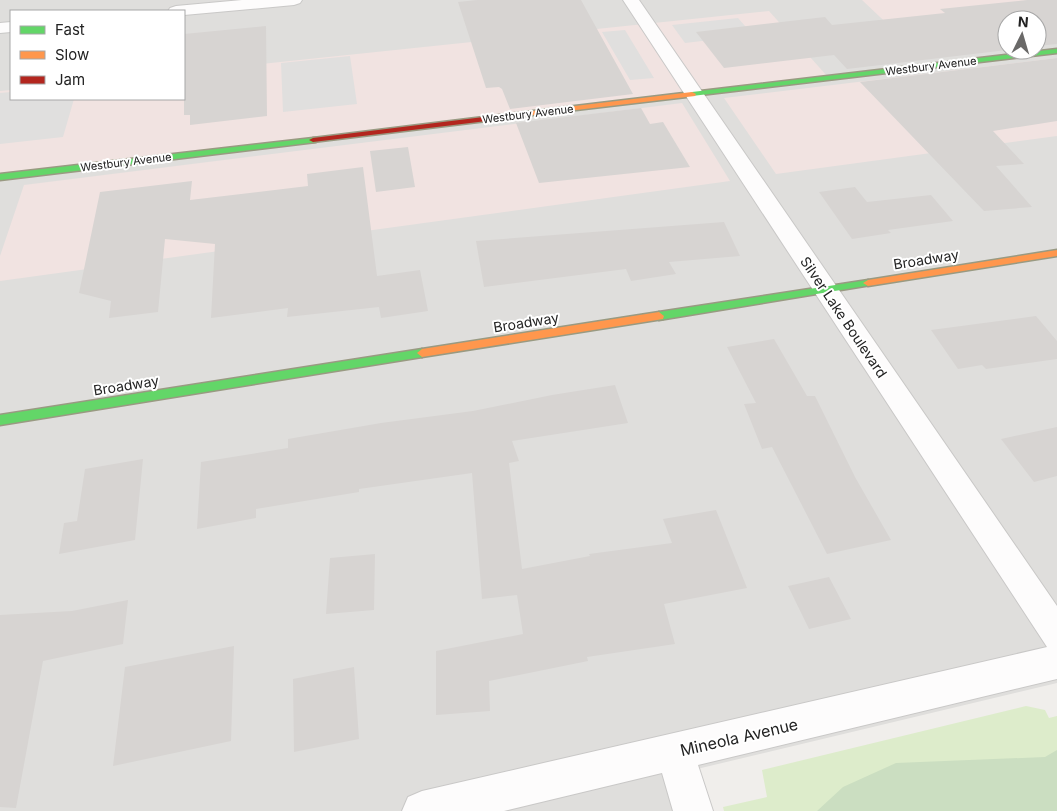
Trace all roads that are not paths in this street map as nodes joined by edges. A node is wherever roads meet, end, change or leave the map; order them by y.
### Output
1 (294, 0) edge
2 (630, 0) edge
3 (185, 10) edge
4 (1057, 51) edge
5 (694, 94) junction
6 (0, 177) edge
7 (1057, 253) edge
8 (826, 290) junction
9 (0, 420) edge
10 (1057, 635) edge
11 (1057, 662) edge
12 (675, 752) junction
13 (422, 811) edge
14 (694, 811) edge

1 - 3 street
2 - 5 street, Silver Lake Boulevard
4 - 5 main road, Westbury Avenue
5 - 6 main road, Westbury Avenue
5 - 8 street, Silver Lake Boulevard
7 - 8 main road, Broadway
8 - 9 main road, Broadway
8 - 10 street, Silver Lake Boulevard
11 - 12 street, Mineola Avenue
12 - 13 street, Mineola Avenue
12 - 14 street

